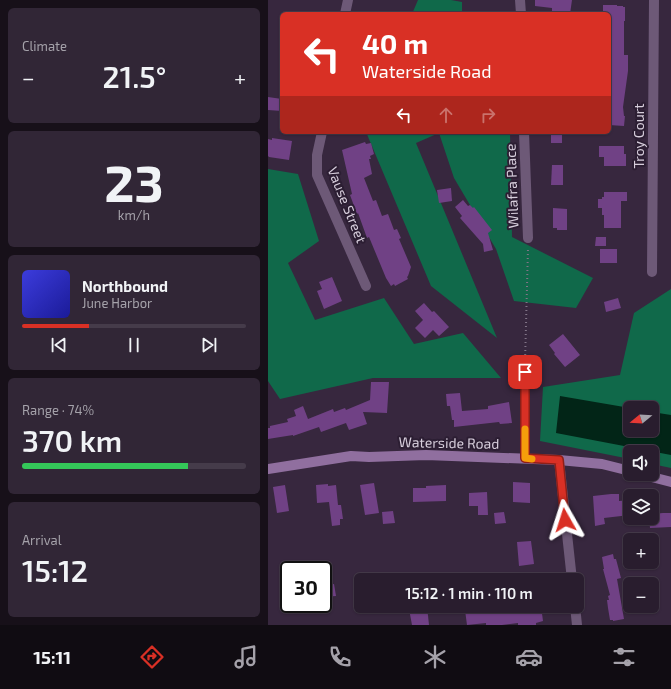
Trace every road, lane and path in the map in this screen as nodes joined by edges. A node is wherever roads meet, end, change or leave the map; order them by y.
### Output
1 (348, 0) edge
2 (520, 0) edge
3 (654, 0) edge
4 (345, 12) edge
5 (521, 12) edge
6 (322, 134) edge
7 (524, 134) edge
8 (528, 238) joint
9 (652, 272) dead end
10 (366, 286) dead end
11 (525, 372) joint
12 (525, 458) junction
13 (559, 460) junction
14 (268, 468) edge
15 (623, 469) edge
16 (659, 479) edge
17 (671, 482) edge
18 (571, 573) edge
19 (576, 613) edge
20 (577, 625) edge

1 - 4 street
2 - 5 street
3 - 9 street, Troy Court
6 - 10 street, Vause Street
7 - 8 street, Wilafra Place
8 - 11 path
11 - 12 street
12 - 13 main road, Waterside Road
12 - 14 main road, Waterside Road
13 - 15 main road, Waterside Road
13 - 18 street
16 - 17 main road
19 - 20 street

